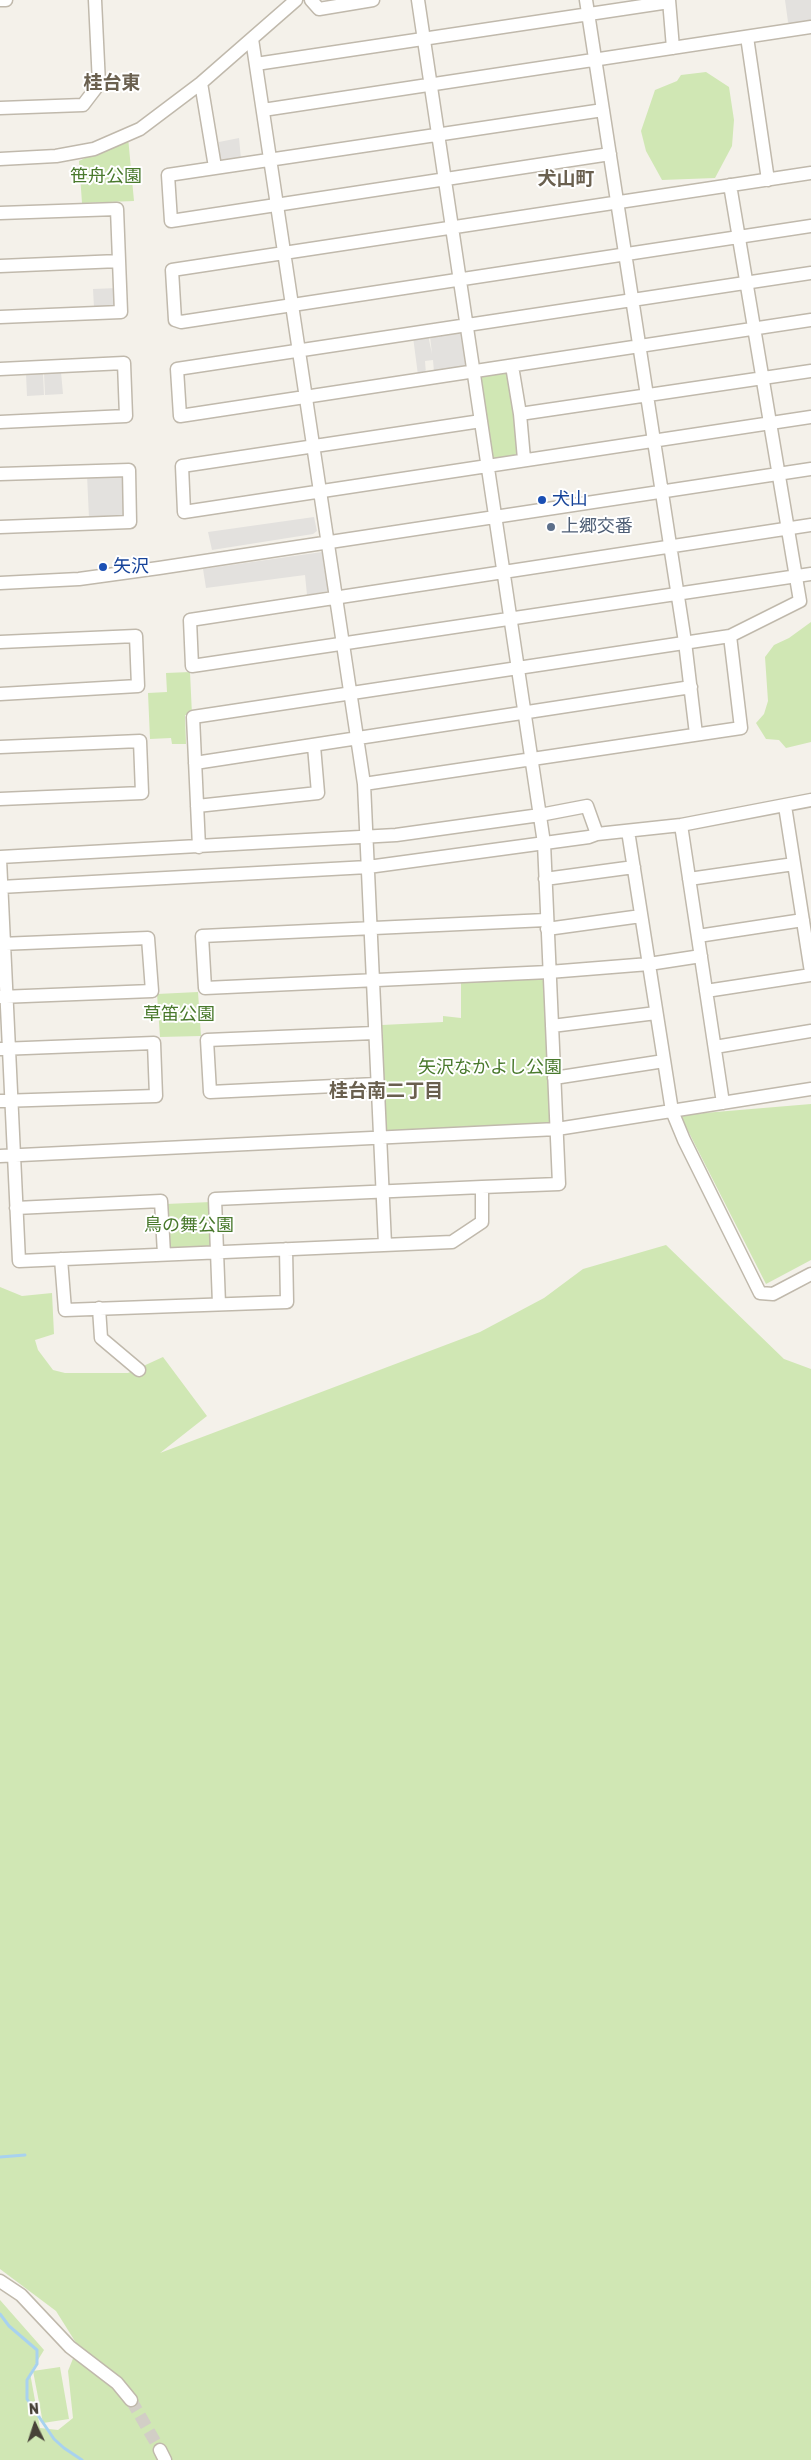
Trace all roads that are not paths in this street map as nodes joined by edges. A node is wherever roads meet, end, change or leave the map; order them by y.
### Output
1 (0, 0) edge
2 (6, 0) edge
3 (95, 0) edge
4 (296, 0) edge
5 (311, 0) edge
6 (373, 0) edge
7 (418, 0) edge
8 (586, 0) edge
9 (669, 1) edge
10 (588, 14) junction
11 (811, 27) edge
12 (747, 37) junction
13 (424, 38) junction
14 (252, 39) junction
15 (673, 48) junction
16 (597, 59) junction
17 (256, 64) junction
18 (201, 83) junction
19 (431, 84) junction
20 (0, 108) edge
21 (263, 110) junction
22 (603, 110) junction
23 (437, 134) junction
24 (610, 154) junction
25 (0, 159) edge
26 (270, 159) junction
27 (215, 167) junction
28 (811, 173) edge
29 (445, 179) junction
30 (768, 180) junction
31 (730, 186) junction
32 (617, 203) junction
33 (277, 204) junction
34 (0, 213) edge
35 (811, 226) edge
36 (452, 228) junction
37 (739, 237) junction
38 (284, 253) junction
39 (625, 254) junction
40 (119, 261) junction
41 (0, 266) edge
42 (811, 273) edge
43 (460, 280) junction
44 (747, 283) junction
45 (632, 301) junction
46 (292, 305) junction
47 (0, 317) edge
48 (811, 320) edge
49 (466, 325) junction
50 (755, 328) junction
51 (640, 347) junction
52 (298, 350) junction
53 (512, 366) junction
54 (0, 369) edge
55 (473, 371) junction
56 (811, 371) edge
57 (763, 378) junction
58 (305, 396) junction
59 (646, 396) junction
60 (520, 414) junction
61 (811, 417) edge
62 (481, 421) junction
63 (0, 422) edge
64 (771, 423) junction
65 (653, 441) junction
66 (313, 447) junction
67 (524, 459) junction
68 (488, 466) junction
69 (811, 469) edge
70 (0, 474) edge
71 (780, 474) junction
72 (320, 492) junction
73 (662, 492) junction
74 (496, 517) junction
75 (811, 525) edge
76 (0, 528) edge
77 (788, 528) junction
78 (327, 542) junction
79 (669, 547) junction
80 (505, 572) junction
81 (811, 574) edge
82 (796, 576) junction
83 (0, 583) edge
84 (676, 594) junction
85 (335, 596) junction
86 (511, 618) junction
87 (730, 636) junction
88 (0, 642) edge
89 (685, 642) junction
90 (342, 644) junction
91 (518, 667) junction
92 (690, 687) junction
93 (350, 693) junction
94 (0, 694) edge
95 (525, 712) junction
96 (696, 734) junction
97 (357, 738) junction
98 (314, 746) junction
99 (0, 747) edge
100 (532, 759) junction
101 (195, 763) junction
102 (364, 784) junction
103 (0, 799) edge
104 (811, 800) edge
105 (197, 806) junction
106 (785, 806) junction
107 (540, 816) junction
108 (681, 825) junction
109 (628, 831) junction
110 (597, 834) junction
111 (366, 838) junction
112 (544, 843) junction
113 (199, 848) junction
114 (0, 858) edge
115 (794, 864) junction
116 (368, 867) junction
117 (634, 867) junction
118 (545, 879) junction
119 (689, 879) junction
120 (0, 886) edge
121 (641, 916) junction
122 (803, 920) junction
123 (547, 925) junction
124 (370, 929) junction
125 (698, 936) junction
126 (2, 944) edge
127 (701, 956) junction
128 (649, 964) junction
129 (549, 972) junction
130 (811, 974) edge
131 (373, 980) junction
132 (706, 991) junction
133 (3, 997) edge
134 (656, 1013) junction
135 (552, 1026) junction
136 (811, 1031) edge
137 (374, 1033) junction
138 (715, 1047) junction
139 (4, 1049) edge
140 (664, 1061) junction
141 (554, 1078) junction
142 (376, 1084) junction
143 (811, 1089) edge
144 (6, 1101) edge
145 (723, 1103) junction
146 (672, 1111) junction
147 (557, 1129) junction
148 (379, 1138) junction
149 (0, 1156) edge
150 (14, 1156) junction
151 (482, 1188) junction
152 (382, 1191) junction
153 (16, 1208) junction
154 (385, 1244) junction
155 (286, 1248) junction
156 (215, 1251) junction
157 (164, 1254) junction
158 (61, 1259) junction
159 (811, 1274) edge
160 (219, 1304) junction
161 (99, 1308) junction
162 (140, 1370) dead end
163 (0, 2281) edge
164 (131, 2400) tunnel mouth

1 - 2 street
3 - 20 street
4 - 14 street
5 - 6 street
7 - 13 street
8 - 10 street
9 - 10 street
9 - 15 street
10 - 13 street
10 - 16 street
11 - 12 street
12 - 15 street
12 - 30 street
13 - 17 street
13 - 19 street
14 - 17 street
14 - 18 street
15 - 16 street
16 - 19 street
16 - 22 street
17 - 21 street
18 - 25 street
18 - 27 street
19 - 21 street
19 - 23 street
21 - 26 street
22 - 23 street
22 - 24 street
23 - 26 street
23 - 29 street
24 - 29 street
24 - 32 street
26 - 27 street
26 - 33 street
27 - 33 street
28 - 30 street
29 - 33 street
29 - 36 street
30 - 31 street
31 - 32 street
31 - 37 street
32 - 36 street
32 - 39 street
33 - 38 street
34 - 40 street
35 - 37 street
36 - 38 street
36 - 43 street
37 - 39 street
37 - 44 street
38 - 46 street
38 - 46 street
39 - 43 street
39 - 45 street
40 - 41 street
40 - 47 street
42 - 44 street
43 - 46 street
43 - 49 street
44 - 45 street
44 - 50 street
45 - 49 street
45 - 51 street
46 - 52 street
48 - 50 street
49 - 52 street
49 - 55 street
50 - 51 street
50 - 57 street
51 - 53 street
51 - 59 street
52 - 58 street
52 - 58 street
53 - 55 street
53 - 60 street
54 - 63 street
55 - 58 street
55 - 62 street
56 - 57 street
57 - 59 street
57 - 64 street
58 - 66 street
59 - 60 street
59 - 65 street
60 - 67 street
61 - 64 street
62 - 66 street
62 - 68 street
64 - 65 street
64 - 71 street
65 - 67 street
65 - 73 street
66 - 72 street
66 - 72 street
67 - 68 street
68 - 72 street
68 - 74 street
69 - 71 street
70 - 76 street
71 - 73 street
71 - 77 street
72 - 78 street
73 - 74 street
73 - 79 street
74 - 78 street
74 - 80 street
75 - 77 street
77 - 79 street
77 - 82 street
78 - 83 street
78 - 85 street
79 - 80 street
79 - 84 street
80 - 85 street
80 - 86 street
81 - 82 street
82 - 84 street
82 - 87 street
84 - 86 street
84 - 89 street
85 - 90 street
85 - 90 street
86 - 90 street
86 - 91 street
87 - 89 street
87 - 96 street
88 - 94 street
89 - 91 street
89 - 92 street
90 - 93 street
91 - 93 street
91 - 95 street
92 - 95 street
92 - 96 street
93 - 97 street
93 - 101 street
95 - 97 street
95 - 100 street
96 - 100 street
97 - 98 street
97 - 102 street
98 - 101 street
98 - 105 street
99 - 103 street
100 - 102 street
100 - 107 street
101 - 105 street
102 - 111 street
104 - 106 street
105 - 113 street
106 - 108 street
106 - 115 street
107 - 110 street
107 - 111 street
107 - 112 street
108 - 109 street
108 - 119 street
109 - 110 street
109 - 117 street
110 - 112 street
111 - 113 street
111 - 116 street
112 - 116 street
112 - 118 street
113 - 114 street
114 - 120 street
115 - 119 street
115 - 122 street
116 - 120 street
116 - 124 street
117 - 118 street
117 - 121 street
118 - 123 street
119 - 125 street
120 - 126 street
121 - 123 street
121 - 128 street
122 - 125 street
122 - 130 street
123 - 124 street
123 - 129 street
124 - 131 street
124 - 131 street
125 - 127 street
126 - 133 street
126 - 133 street
127 - 128 street
127 - 132 street
128 - 129 street
128 - 134 street
129 - 131 street
129 - 135 street
130 - 132 street
131 - 137 street
132 - 138 street
133 - 139 street
134 - 135 street
134 - 140 street
135 - 141 street
136 - 138 street
137 - 142 street
137 - 142 street
138 - 145 street
139 - 144 street
139 - 144 street
140 - 141 street
140 - 146 street
141 - 147 street
142 - 148 street
143 - 145 street
144 - 150 street
145 - 146 street
146 - 147 street
146 - 159 street
147 - 148 street
147 - 151 street
148 - 150 street
148 - 152 street
149 - 150 street
150 - 153 street
151 - 152 street
151 - 154 street
152 - 154 street
152 - 156 street
153 - 157 street
153 - 158 street
154 - 155 street
155 - 156 street
155 - 160 street
156 - 157 street
156 - 160 street
157 - 158 street
158 - 161 street
160 - 161 street
161 - 162 street
163 - 164 street

